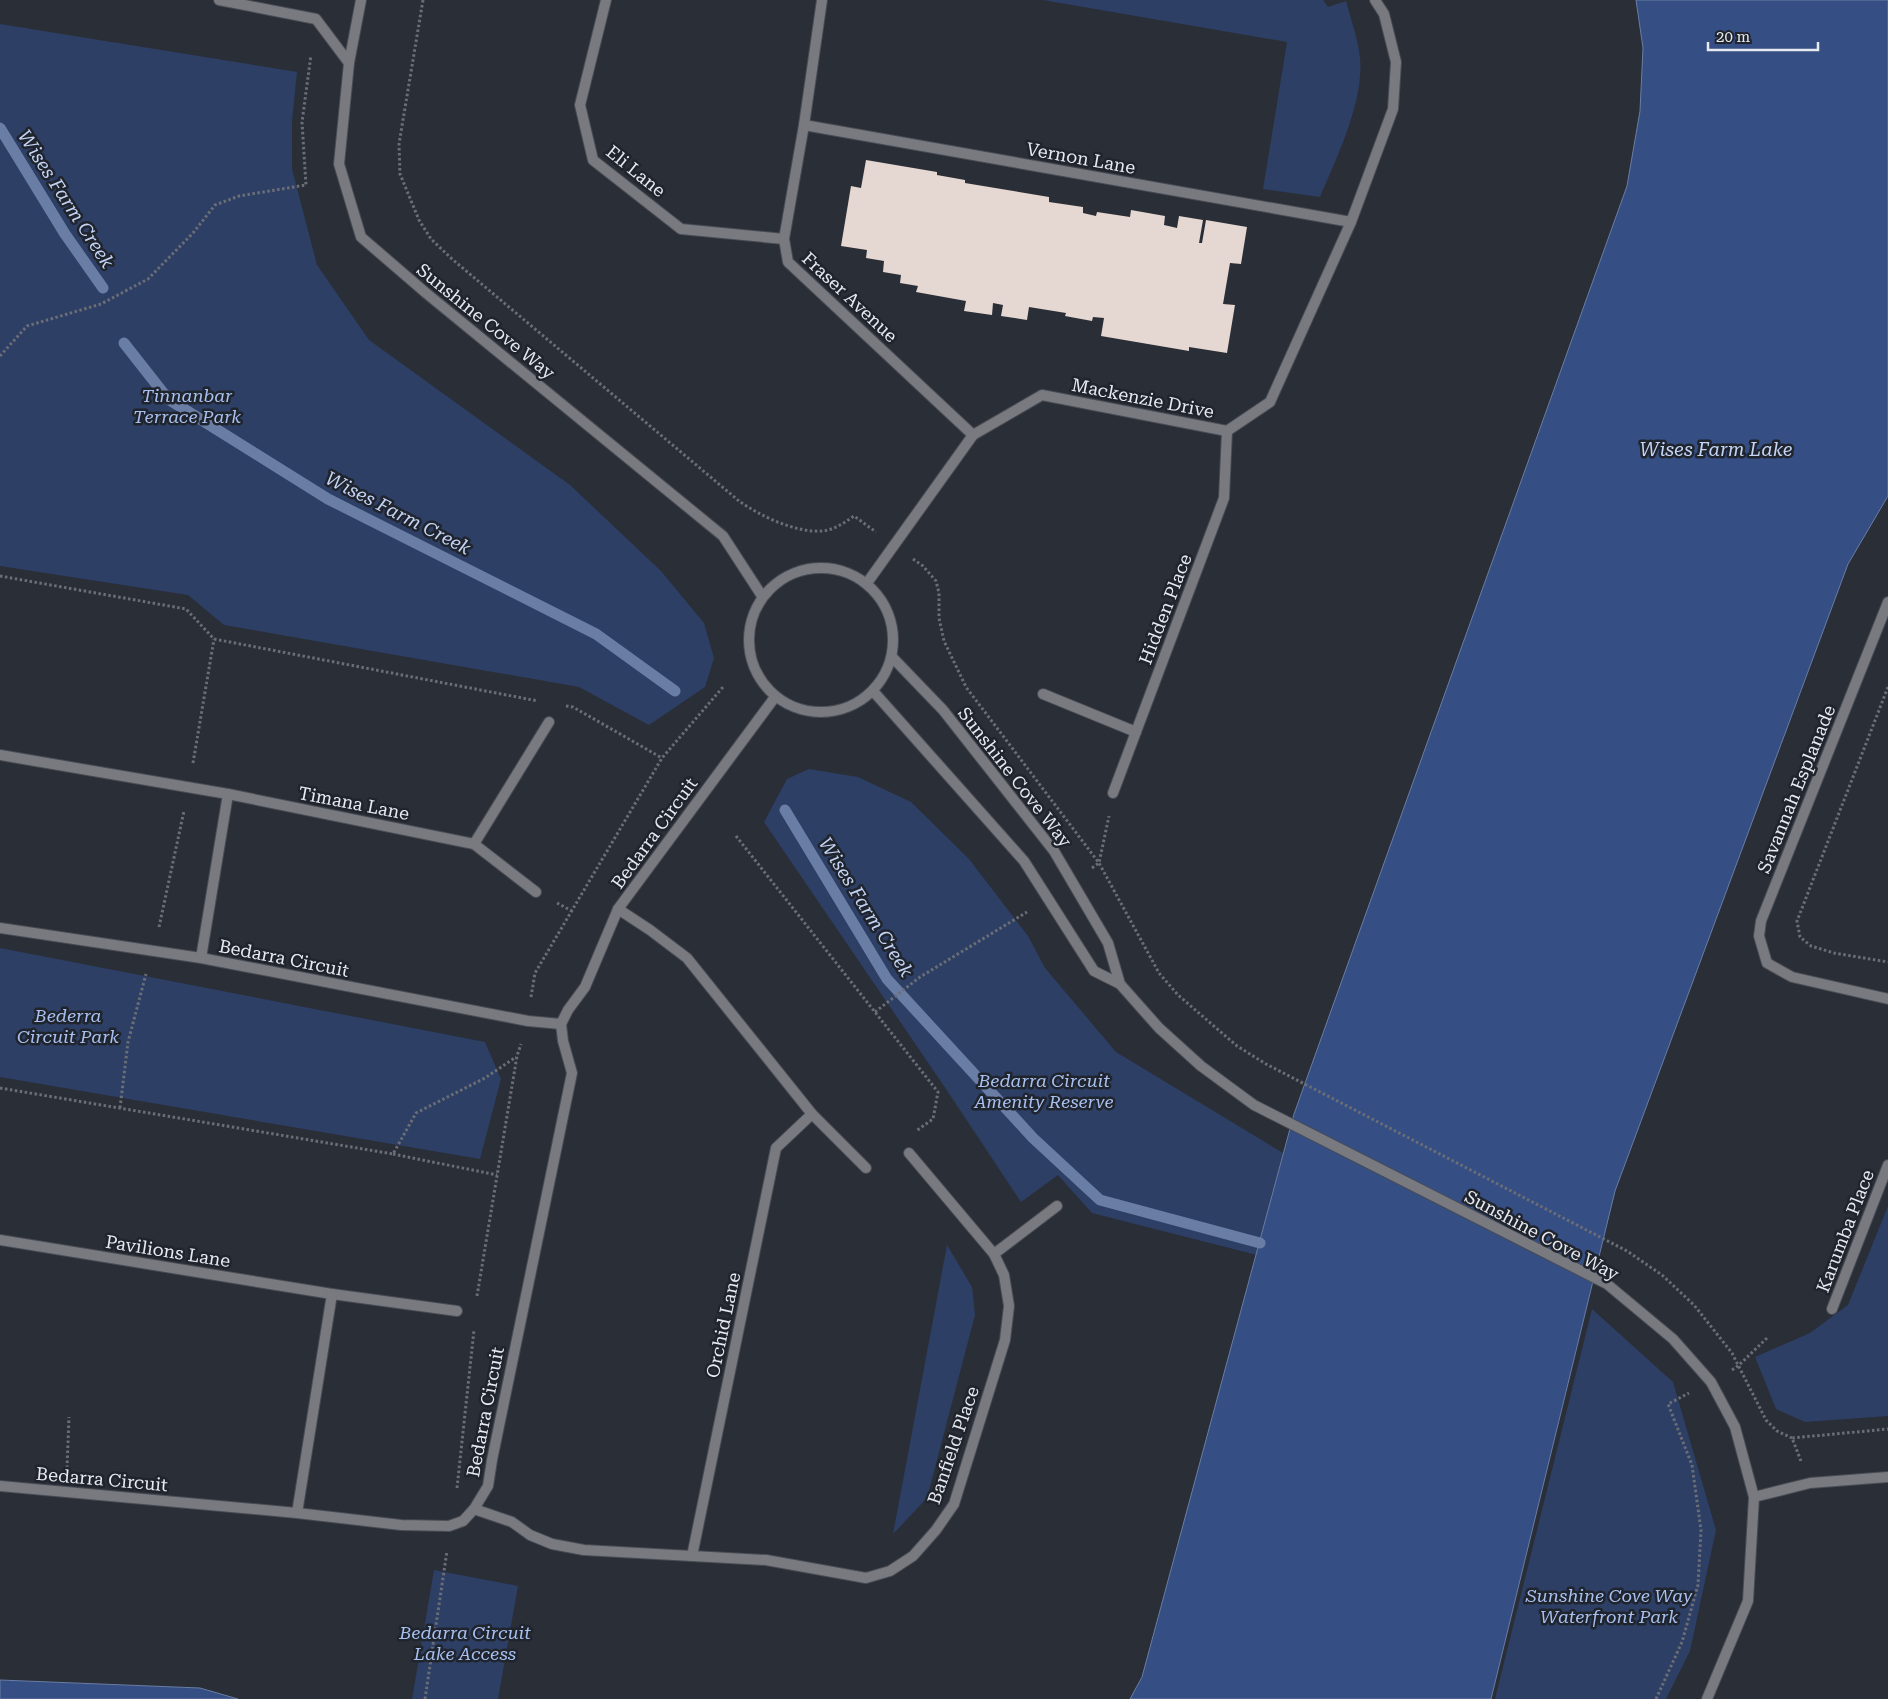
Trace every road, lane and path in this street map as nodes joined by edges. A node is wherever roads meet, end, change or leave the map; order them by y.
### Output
1 (219, 0) edge
2 (361, 0) edge
3 (423, 0) edge
4 (606, 0) edge
5 (822, 0) edge
6 (1375, 0) edge
7 (316, 18) junction
8 (349, 64) junction
9 (804, 125) junction
10 (1352, 222) junction
11 (784, 239) junction
12 (0, 356) edge
13 (1227, 431) junction
14 (973, 434) junction
15 (895, 545) junction
16 (0, 576) edge
17 (867, 584) junction
18 (762, 596) junction
19 (1888, 602) edge
20 (214, 639) junction
21 (892, 657) junction
22 (723, 687) dead end
23 (1888, 687) edge
24 (873, 691) junction
25 (1043, 694) dead end
26 (775, 697) junction
27 (544, 702) dead end
28 (563, 705) dead end
29 (549, 722) dead end
30 (1136, 732) junction
31 (0, 755) edge
32 (662, 758) junction
33 (188, 788) junction
34 (1113, 793) dead end
35 (228, 794) junction
36 (736, 836) dead end
37 (474, 844) junction
38 (536, 892) dead end
39 (618, 909) junction
40 (0, 928) edge
41 (153, 951) junction
42 (201, 958) junction
43 (1888, 962) edge
44 (920, 978) dead end
45 (1120, 984) junction
46 (1888, 999) edge
47 (875, 1012) junction
48 (528, 1021) junction
49 (561, 1024) junction
50 (517, 1056) junction
51 (0, 1088) edge
52 (120, 1108) junction
53 (812, 1114) junction
54 (910, 1136) dead end
55 (909, 1153) dead end
56 (393, 1154) junction
57 (1888, 1165) edge
58 (866, 1168) dead end
59 (497, 1175) junction
60 (1057, 1206) dead end
61 (0, 1240) edge
62 (994, 1254) junction
63 (332, 1294) junction
64 (477, 1296) dead end
65 (1832, 1309) dead end
66 (457, 1311) dead end
67 (474, 1325) dead end
68 (1767, 1338) dead end
69 (1738, 1366) junction
70 (1711, 1382) junction
71 (70, 1416) dead end
72 (1888, 1429) edge
73 (1792, 1438) junction
74 (1888, 1477) edge
75 (1810, 1482) junction
76 (0, 1486) edge
77 (66, 1492) junction
78 (1754, 1498) junction
79 (474, 1509) junction
80 (297, 1513) junction
81 (450, 1526) junction
82 (692, 1556) junction
83 (425, 1699) edge
84 (1656, 1699) edge
85 (1708, 1699) edge

1 - 7 street
2 - 8 street, Sunshine Cove Way
3 - 15 path
4 - 11 street, Eli Lane
5 - 9 street, Fraser Avenue
6 - 10 street, Mackenzie Drive
7 - 8 street
7 - 12 path
8 - 18 street, Sunshine Cove Way
9 - 10 street, Vernon Lane
9 - 11 street, Fraser Avenue
10 - 13 street, Mackenzie Drive
11 - 14 street, Fraser Avenue
13 - 14 street, Mackenzie Drive
13 - 30 street, Hidden Place
14 - 15 street, Mackenzie Drive
15 - 17 street, Mackenzie Drive
15 - 69 path
16 - 20 path
17 - 18 street
17 - 21 street
18 - 26 street
19 - 46 street, Savannah Esplanade
20 - 27 path
20 - 33 path
21 - 24 street
21 - 45 street, Sunshine Cove Way
22 - 32 path
23 - 43 path
24 - 26 street
24 - 45 street, Sunshine Cove Way
25 - 30 street
26 - 39 street, Bedarra Circuit
28 - 32 path
29 - 37 street
30 - 34 street, Hidden Place
31 - 33 street, Timana Lane
32 - 48 path
33 - 35 street, Timana Lane
33 - 41 path
35 - 37 street, Timana Lane
35 - 42 street
36 - 47 path
37 - 38 street, Timana Lane
39 - 49 street, Bedarra Circuit
39 - 53 street
40 - 41 street, Bedarra Circuit
41 - 42 street, Bedarra Circuit
41 - 52 path
42 - 48 street, Bedarra Circuit
44 - 47 path
45 - 70 street, Sunshine Cove Way
47 - 54 path
48 - 49 street, Bedarra Circuit
48 - 50 path
49 - 79 street, Bedarra Circuit
50 - 56 path
50 - 59 path
51 - 52 path
52 - 56 path
53 - 58 street
53 - 82 street, Orchid Lane
55 - 62 street, Banfield Place
56 - 59 path
57 - 65 street, Karumba Place
59 - 64 path
60 - 62 street
61 - 63 street, Pavilions Lane
62 - 82 street, Banfield Place
63 - 66 street, Pavilions Lane
63 - 80 street
67 - 81 path
68 - 69 path
69 - 70 path
69 - 73 path
70 - 78 street, Sunshine Cove Way
70 - 84 path
71 - 77 path
72 - 73 path
73 - 75 path
74 - 75 street
75 - 78 street
76 - 77 street, Bedarra Circuit
77 - 80 street, Bedarra Circuit
78 - 85 street, Sunshine Cove Way
79 - 81 street, Bedarra Circuit
79 - 82 street, Banfield Place
80 - 81 street, Bedarra Circuit
81 - 83 path

